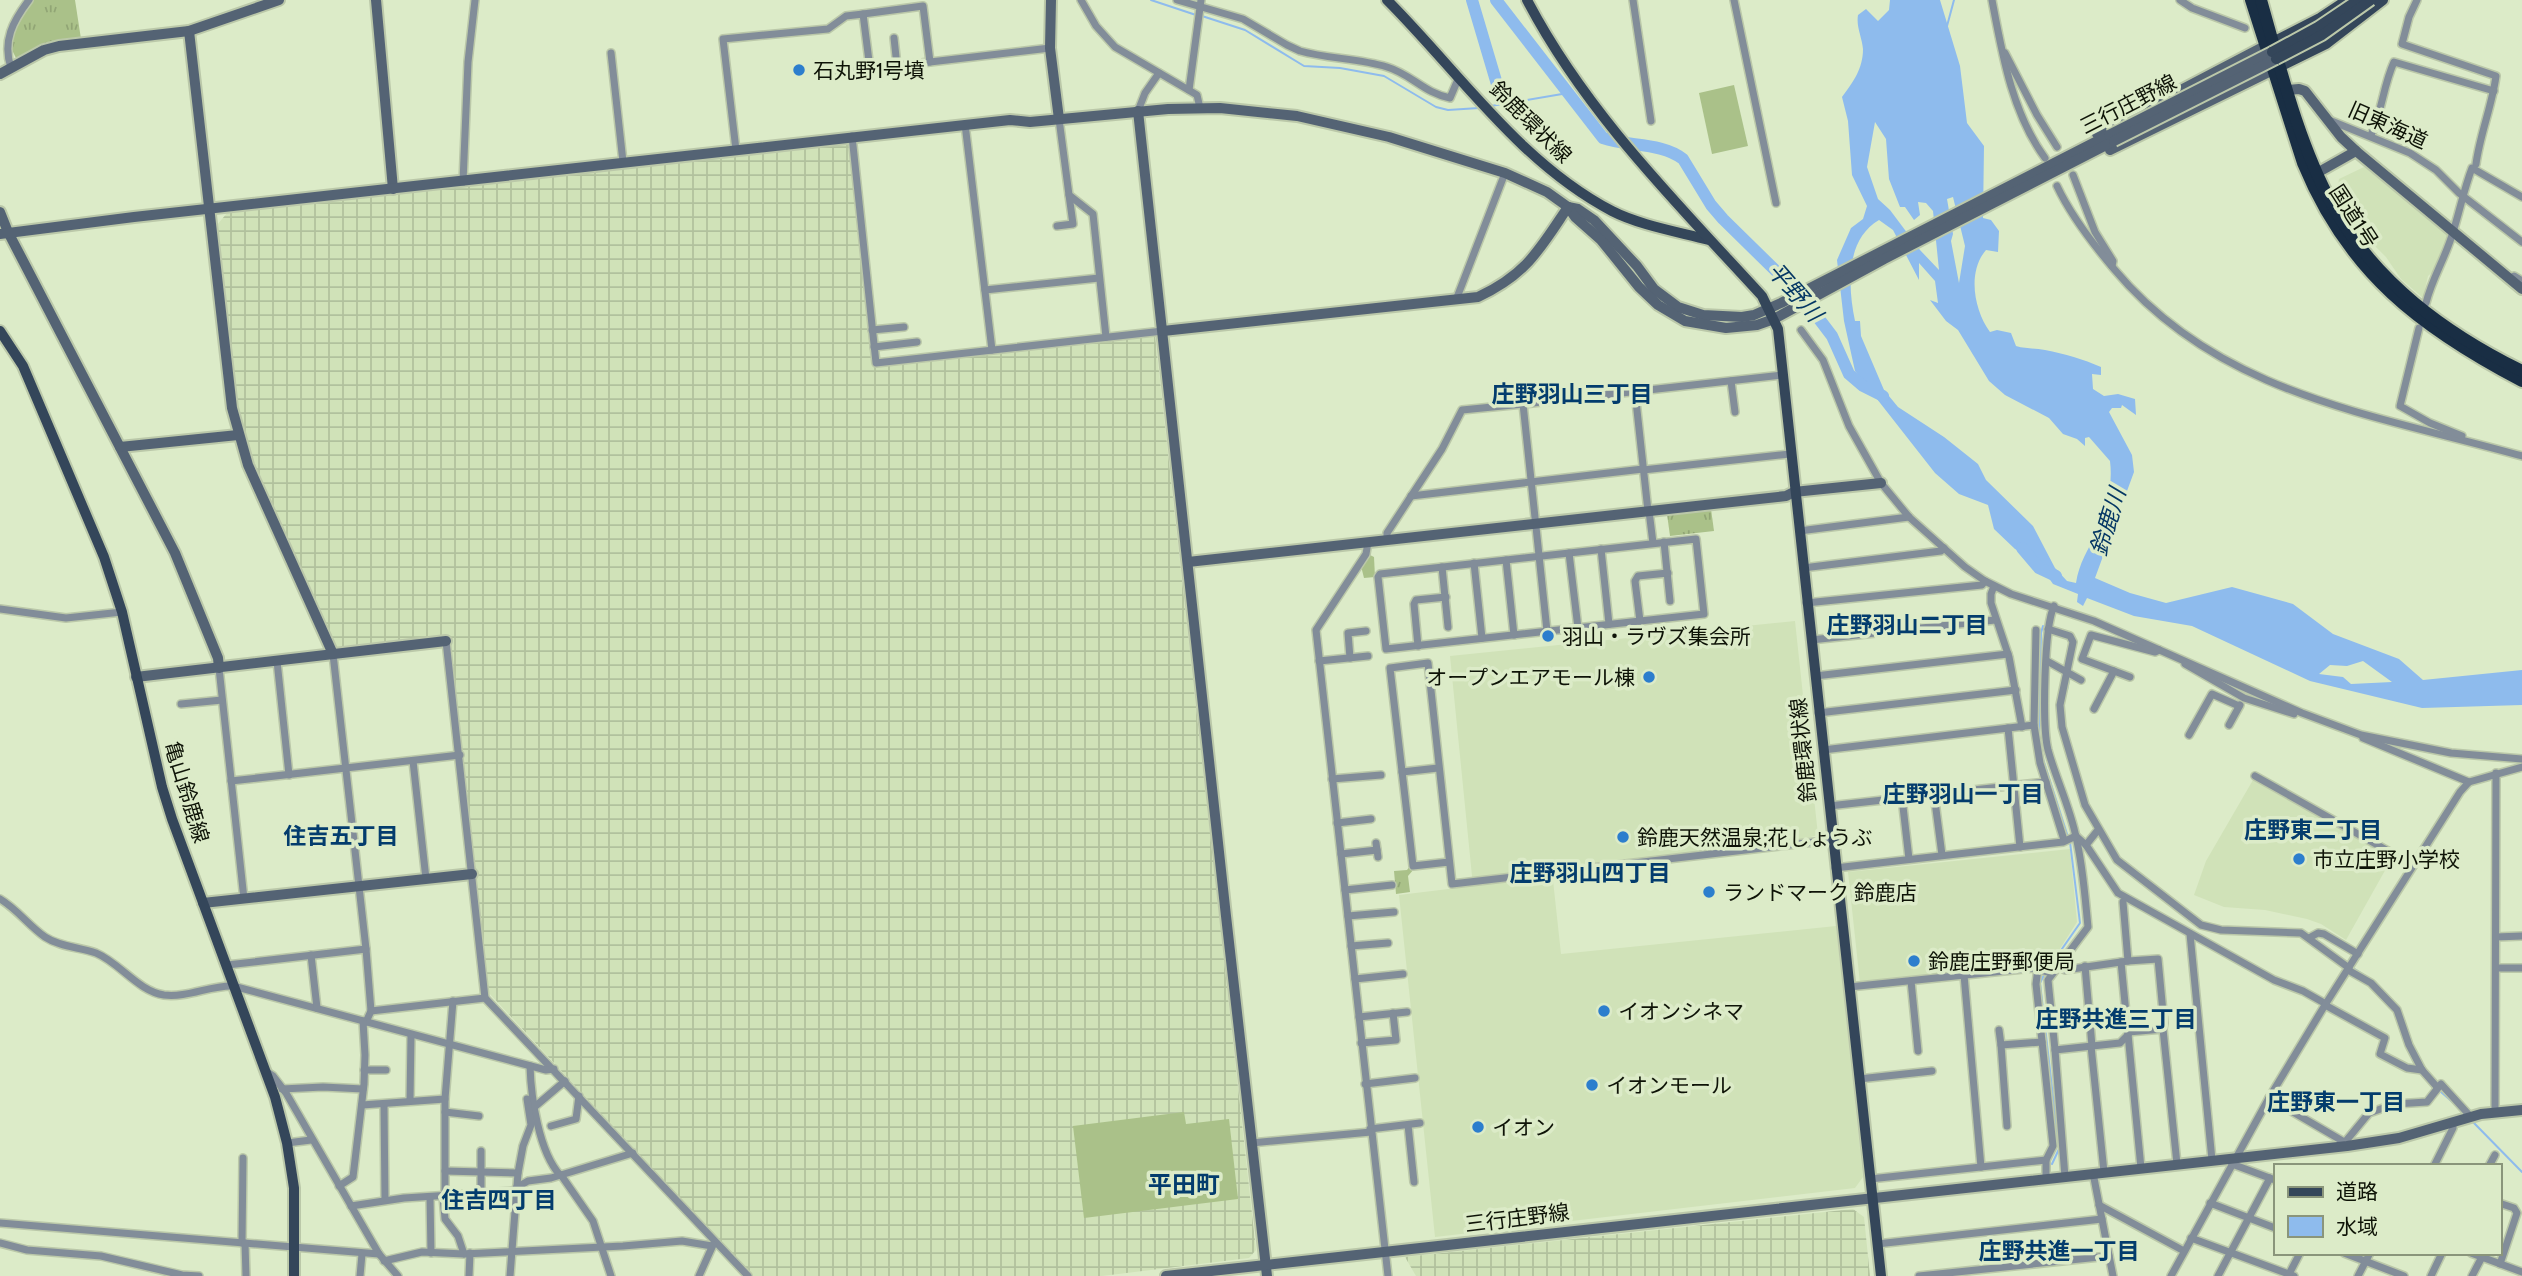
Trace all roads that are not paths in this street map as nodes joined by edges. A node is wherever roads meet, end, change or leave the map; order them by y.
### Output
1 (29, 0) edge
2 (279, 0) edge
3 (376, 0) edge
4 (475, 0) edge
5 (885, 0) edge
6 (1051, 0) edge
7 (1082, 0) edge
8 (1178, 0) edge
9 (1387, 0) edge
10 (1527, 0) edge
11 (1633, 0) edge
12 (1734, 0) edge
13 (1992, 0) edge
14 (2251, 0) edge
15 (2261, 0) edge
16 (2347, 0) edge
17 (2358, 0) edge
18 (2371, 0) edge
19 (2383, 0) edge
20 (2417, 0) edge
21 (2183, 1) edge
22 (920, 3) edge
23 (2332, 4) edge
24 (1201, 6) edge
25 (886, 11) junction
26 (863, 14) junction
27 (2245, 28) dead end
28 (189, 31) junction
29 (894, 38) dead end
30 (1050, 48) junction
31 (2001, 50) junction
32 (611, 52) dead end
33 (2273, 56) junction
34 (930, 62) junction
35 (897, 66) junction
36 (11, 68) junction
37 (870, 69) junction
38 (839, 72) dead end
39 (1159, 73) junction
40 (0, 74) edge
41 (1459, 77) junction
42 (1189, 90) junction
43 (2288, 90) junction
44 (2494, 91) junction
45 (1200, 108) junction
46 (1138, 111) junction
47 (1059, 119) junction
48 (2329, 120) junction
49 (1651, 121) dead end
50 (965, 124) junction
51 (2371, 135) junction
52 (852, 136) junction
53 (2112, 138) junction
54 (2057, 147) dead end
55 (736, 150) junction
56 (2356, 151) junction
57 (2049, 161) junction
58 (623, 162) junction
59 (2476, 164) dead end
60 (1505, 173) junction
61 (2317, 173) junction
62 (2073, 175) dead end
63 (463, 182) junction
64 (2034, 184) junction
65 (2057, 186) dead end
66 (393, 189) junction
67 (1069, 195) junction
68 (2462, 195) junction
69 (2522, 197) edge
70 (1776, 203) dead end
71 (1568, 207) junction
72 (210, 209) junction
73 (0, 212) edge
74 (1694, 222) junction
75 (1057, 226) dead end
76 (1676, 230) junction
77 (2453, 232) junction
78 (4, 233) edge
79 (1712, 241) junction
80 (2522, 242) edge
81 (2112, 267) junction
82 (1099, 278) junction
83 (2509, 279) junction
84 (2522, 281) edge
85 (2522, 289) edge
86 (985, 290) junction
87 (1456, 300) junction
88 (2426, 303) dead end
89 (1784, 307) junction
90 (1771, 314) junction
91 (904, 327) dead end
92 (2419, 328) dead end
93 (872, 330) junction
94 (1801, 330) dead end
95 (0, 331) edge
96 (1163, 331) junction
97 (1106, 337) junction
98 (917, 342) dead end
99 (874, 347) junction
100 (992, 349) junction
101 (2522, 371) edge
102 (1782, 375) junction
103 (1731, 381) junction
104 (2522, 381) edge
105 (1635, 392) junction
106 (1523, 404) junction
107 (1735, 412) dead end
108 (238, 435) junction
109 (2468, 441) junction
110 (120, 447) junction
111 (1790, 454) junction
112 (2522, 456) edge
113 (1643, 470) junction
114 (1531, 481) junction
115 (1881, 483) junction
116 (1794, 492) junction
117 (1411, 496) junction
118 (1649, 511) junction
119 (1909, 517) junction
120 (1535, 524) junction
121 (1799, 531) junction
122 (1387, 540) junction
123 (1368, 541) junction
124 (1664, 542) junction
125 (1653, 543) junction
126 (1944, 548) junction
127 (1601, 549) junction
128 (1569, 553) junction
129 (1538, 556) junction
130 (1506, 560) junction
131 (1188, 562) junction
132 (1474, 563) junction
133 (1442, 567) junction
134 (1803, 568) junction
135 (1668, 573) junction
136 (1985, 581) junction
137 (1994, 586) junction
138 (1446, 597) junction
139 (1670, 601) dead end
140 (1806, 603) junction
141 (2054, 606) junction
142 (0, 610) edge
143 (122, 612) junction
144 (1995, 620) junction
145 (1640, 621) junction
146 (1609, 624) junction
147 (1448, 627) dead end
148 (1578, 628) junction
149 (2048, 629) junction
150 (2036, 630) dead end
151 (1366, 631) dead end
152 (1547, 631) junction
153 (1514, 635) junction
154 (1482, 638) junction
155 (1811, 640) junction
156 (446, 641) joint
157 (1418, 646) junction
158 (2160, 649) junction
159 (333, 654) junction
160 (2008, 654) junction
161 (1368, 656) dead end
162 (1350, 658) junction
163 (2183, 660) junction
164 (277, 661) junction
165 (2047, 661) junction
166 (1319, 662) junction
167 (219, 668) junction
168 (2114, 671) junction
169 (2073, 675) junction
170 (1815, 676) junction
171 (136, 677) junction
172 (2130, 677) dead end
173 (2017, 690) junction
174 (2244, 698) junction
175 (222, 700) junction
176 (181, 704) dead end
177 (2239, 706) junction
178 (2094, 709) dead end
179 (1818, 713) junction
180 (2302, 713) junction
181 (2034, 725) junction
182 (2229, 725) dead end
183 (2022, 727) junction
184 (2008, 728) junction
185 (2189, 735) dead end
186 (2361, 735) junction
187 (1822, 750) junction
188 (460, 755) junction
189 (2522, 759) edge
190 (413, 761) junction
191 (2522, 767) edge
192 (346, 768) junction
193 (1438, 768) junction
194 (1402, 772) junction
195 (2496, 773) junction
196 (289, 775) junction
197 (1381, 775) dead end
198 (2255, 776) dead end
199 (1332, 779) junction
200 (231, 781) junction
201 (2046, 782) junction
202 (2469, 782) junction
203 (2014, 785) junction
204 (1934, 794) junction
205 (1902, 797) junction
206 (1829, 806) junction
207 (1371, 819) dead end
208 (1337, 823) junction
209 (2098, 830) junction
210 (2075, 837) junction
211 (1832, 840) junction
212 (2064, 840) junction
213 (2086, 845) junction
214 (2020, 846) junction
215 (1377, 850) dead end
216 (1340, 854) junction
217 (1942, 855) junction
218 (1909, 859) junction
219 (1449, 862) junction
220 (2413, 865) junction
221 (1835, 868) junction
222 (472, 874) junction
223 (426, 879) junction
224 (1392, 885) dead end
225 (358, 886) junction
226 (1345, 890) junction
227 (244, 898) junction
228 (0, 899) edge
229 (2123, 902) dead end
230 (203, 903) junction
231 (1394, 912) dead end
232 (2185, 912) junction
233 (1348, 916) junction
234 (2178, 927) junction
235 (2190, 934) junction
236 (2312, 936) junction
237 (2522, 936) edge
238 (2496, 937) junction
239 (1388, 943) dead end
240 (1351, 946) junction
241 (366, 949) junction
242 (2358, 954) junction
243 (311, 955) junction
244 (2125, 962) junction
245 (227, 965) junction
246 (2085, 966) junction
247 (2349, 967) junction
248 (2038, 968) junction
249 (2496, 968) junction
250 (2522, 968) edge
251 (2055, 969) junction
252 (1403, 974) dead end
253 (1964, 975) junction
254 (1354, 979) junction
255 (1911, 981) junction
256 (233, 986) junction
257 (1849, 987) junction
258 (485, 998) junction
259 (453, 1001) junction
260 (2325, 1004) junction
261 (317, 1009) junction
262 (371, 1011) junction
263 (1407, 1012) dead end
264 (1393, 1013) junction
265 (1359, 1017) junction
266 (365, 1022) junction
267 (2163, 1029) junction
268 (1999, 1030) dead end
269 (2128, 1033) junction
270 (411, 1035) junction
271 (2042, 1042) junction
272 (1361, 1044) junction
273 (449, 1045) junction
274 (2001, 1045) junction
275 (2092, 1046) junction
276 (2055, 1050) junction
277 (1918, 1051) dead end
278 (530, 1066) junction
279 (2050, 1066) junction
280 (554, 1069) junction
281 (365, 1070) junction
282 (386, 1070) dead end
283 (2422, 1070) junction
284 (1933, 1071) dead end
285 (266, 1072) junction
286 (1415, 1078) dead end
287 (1859, 1079) junction
288 (565, 1081) junction
289 (1365, 1084) junction
290 (2439, 1085) junction
291 (282, 1089) junction
292 (363, 1089) junction
293 (579, 1096) junction
294 (2269, 1098) junction
295 (445, 1099) junction
296 (527, 1099) dead end
297 (410, 1101) junction
298 (384, 1104) junction
299 (362, 1105) junction
300 (532, 1109) junction
301 (2522, 1110) edge
302 (444, 1112) junction
303 (2495, 1112) junction
304 (479, 1116) dead end
305 (2462, 1120) junction
306 (1420, 1123) dead end
307 (1408, 1125) junction
308 (551, 1126) dead end
309 (2007, 1126) dead end
310 (1370, 1131) junction
311 (311, 1140) junction
312 (287, 1143) junction
313 (1251, 1143) junction
314 (2346, 1143) junction
315 (481, 1151) dead end
316 (633, 1153) junction
317 (2495, 1154) dead end
318 (243, 1157) dead end
319 (2046, 1160) junction
320 (2212, 1160) junction
321 (2234, 1161) junction
322 (2177, 1164) junction
323 (2435, 1164) edge
324 (2490, 1164) edge
325 (1981, 1167) junction
326 (2141, 1168) junction
327 (481, 1170) junction
328 (445, 1171) junction
329 (2099, 1172) junction
330 (518, 1173) junction
331 (561, 1175) junction
332 (2066, 1177) junction
333 (1870, 1179) junction
334 (2046, 1179) junction
335 (2273, 1179) edge
336 (1414, 1182) dead end
337 (338, 1186) junction
338 (515, 1190) junction
339 (481, 1192) junction
340 (444, 1195) junction
341 (430, 1197) junction
342 (1872, 1197) junction
343 (385, 1200) junction
344 (2210, 1203) junction
345 (2501, 1204) edge
346 (2099, 1205) junction
347 (351, 1206) junction
348 (2520, 1214) edge
349 (2102, 1219) junction
350 (2249, 1219) junction
351 (0, 1223) edge
352 (2274, 1228) edge
353 (2191, 1238) junction
354 (0, 1243) edge
355 (244, 1243) junction
356 (713, 1244) junction
357 (1877, 1244) junction
358 (603, 1247) junction
359 (294, 1248) junction
360 (512, 1251) junction
361 (2184, 1251) junction
362 (1385, 1252) junction
363 (431, 1253) junction
364 (2230, 1253) junction
365 (362, 1254) junction
366 (467, 1254) junction
367 (2299, 1255) edge
368 (2349, 1255) edge
369 (2369, 1255) edge
370 (2441, 1255) edge
371 (2476, 1255) edge
372 (2109, 1256) junction
373 (2482, 1257) junction
374 (381, 1258) junction
375 (2366, 1262) junction
376 (2500, 1264) junction
377 (1267, 1270) edge
378 (2522, 1272) edge
379 (2172, 1274) edge
380 (182, 1275) edge
381 (2290, 1275) edge
382 (199, 1276) edge
383 (246, 1276) edge
384 (294, 1276) edge
385 (360, 1276) edge
386 (398, 1276) edge
387 (470, 1276) edge
388 (510, 1276) edge
389 (611, 1276) edge
390 (699, 1276) edge
391 (748, 1276) edge
392 (1166, 1276) edge
393 (1388, 1276) edge
394 (1881, 1276) edge
395 (1919, 1276) edge
396 (2113, 1276) edge
397 (2183, 1276) edge
398 (2218, 1276) edge
399 (2358, 1276) edge
400 (2404, 1276) edge
401 (2431, 1276) edge
402 (2472, 1276) edge

1 - 36 street
2 - 28 street
3 - 66 street
4 - 63 street
5 - 25 street
6 - 30 street
7 - 39 street
8 - 24 street
9 - 41 main road, 鈴鹿環状線
10 - 74 main road, 鈴鹿環状線
11 - 49 street
12 - 70 street
13 - 31 street
14 - 33 highway, 国道1号
15 - 33 highway, 国道1号
16 - 23 main road
17 - 33 main road, bridge
18 - 33 main road, bridge
19 - 33 main road
20 - 44 street
21 - 27 street
22 - 25 street
22 - 34 street
23 - 33 main road
24 - 41 street
24 - 42 street
25 - 26 street
26 - 37 street
26 - 55 street
28 - 36 street
28 - 72 street
29 - 35 street
30 - 34 street
30 - 47 street
31 - 54 street
31 - 57 street
32 - 58 street
33 - 43 highway, 国道1号
33 - 53 street, 三行庄野線, bridge
33 - 57 street, 三行庄野線
33 - 64 street, 三行庄野線
33 - 104 highway, 国道1号
34 - 35 street
35 - 37 street
36 - 40 street
37 - 38 street
39 - 42 street
39 - 46 street
41 - 76 main road, 鈴鹿環状線
42 - 45 street
43 - 48 street, 旧東海道
43 - 61 highway, 国道1号
44 - 51 street
44 - 59 street
45 - 46 street, 三行庄野線
45 - 60 street, 三行庄野線
46 - 47 street, 三行庄野線
46 - 96 street
47 - 50 street, 三行庄野線
47 - 67 street
48 - 51 street, 旧東海道
48 - 56 street
50 - 52 street, 三行庄野線
50 - 86 street
51 - 68 street, 旧東海道
52 - 55 street, 三行庄野線
52 - 93 street
53 - 57 street, 三行庄野線
53 - 64 street, 三行庄野線
55 - 58 street, 三行庄野線
56 - 61 street
56 - 77 street
57 - 89 street, 三行庄野線
58 - 63 street, 三行庄野線
60 - 71 street, 三行庄野線
60 - 87 street
61 - 101 highway, 国道1号
62 - 81 street
63 - 66 street, 三行庄野線
64 - 89 street, 三行庄野線
65 - 81 street
66 - 72 street, 三行庄野線
67 - 75 street
67 - 82 street
68 - 69 street
68 - 77 street
68 - 80 street, 旧東海道
71 - 87 street
71 - 90 street, 三行庄野線
72 - 78 street, 三行庄野線
72 - 108 street
73 - 78 street
74 - 76 main road
74 - 79 main road, 鈴鹿環状線
76 - 79 main road, 鈴鹿環状線
77 - 83 street
77 - 88 street
78 - 110 street
79 - 90 main road, 鈴鹿環状線
81 - 109 street
82 - 86 street
82 - 97 street
83 - 84 street
83 - 85 street
86 - 100 street
87 - 96 street
89 - 90 street, 三行庄野線
90 - 102 main road, 鈴鹿環状線
91 - 93 street
92 - 109 street
93 - 99 street
94 - 115 street
95 - 143 main road, 亀山鈴鹿線
96 - 97 street
96 - 131 street
97 - 100 street
98 - 99 street
99 - 100 street
102 - 103 street
102 - 111 main road, 鈴鹿環状線
103 - 105 street
103 - 107 street
105 - 106 street
105 - 113 street
106 - 114 street
106 - 117 street
108 - 110 street
108 - 159 street
109 - 112 street
110 - 167 street
111 - 113 street
111 - 116 main road, 鈴鹿環状線
113 - 114 street
113 - 118 street
114 - 117 street
114 - 120 street
115 - 116 street
115 - 119 street
116 - 118 street
116 - 121 main road, 鈴鹿環状線
117 - 122 street
118 - 120 street
118 - 125 street
119 - 121 street
119 - 126 street
120 - 122 street
120 - 129 street
121 - 134 main road, 鈴鹿環状線
122 - 123 street
123 - 131 street
123 - 166 street
124 - 125 street
124 - 135 street
124 - 145 street
125 - 127 street
126 - 134 street
126 - 136 street
127 - 128 street
127 - 146 street
128 - 129 street
128 - 148 street
129 - 130 street
129 - 152 street
130 - 132 street
130 - 153 street
131 - 313 street
132 - 133 street
132 - 154 street
133 - 138 street
133 - 157 street
134 - 140 main road, 鈴鹿環状線
135 - 139 street
135 - 145 street
136 - 137 street
136 - 140 street
137 - 141 street
137 - 144 street
138 - 147 street
138 - 157 street
140 - 155 main road, 鈴鹿環状線
141 - 149 street
141 - 158 street
142 - 143 street
143 - 171 main road, 亀山鈴鹿線
144 - 155 street
144 - 160 street
145 - 146 street
146 - 148 street
148 - 152 street
149 - 165 street
149 - 169 street
150 - 181 street
151 - 162 street
152 - 153 street
153 - 154 street
154 - 157 street
155 - 170 main road, 鈴鹿環状線
156 - 159 street
156 - 188 street
158 - 163 street
158 - 168 street
159 - 164 street
159 - 192 street
160 - 170 street
160 - 173 street
161 - 162 street
162 - 166 street
163 - 174 street
163 - 180 street
164 - 167 street
164 - 196 street
165 - 169 street
165 - 210 street
166 - 199 street
167 - 171 street
167 - 175 street
168 - 172 street
168 - 178 street
169 - 209 street
170 - 179 main road, 鈴鹿環状線
171 - 230 main road, 亀山鈴鹿線
173 - 179 street
173 - 183 street
174 - 177 street
174 - 180 street
175 - 176 street
175 - 200 street
177 - 182 street
177 - 185 street
179 - 187 main road, 鈴鹿環状線
180 - 186 street
181 - 183 street
181 - 201 street
183 - 184 street
184 - 187 street
184 - 203 street
186 - 189 street
186 - 202 street
187 - 206 main road, 鈴鹿環状線
188 - 190 street
188 - 222 street
190 - 192 street
190 - 223 street
191 - 195 street
192 - 196 street
192 - 225 street
193 - 194 street
193 - 194 street
193 - 219 street
194 - 219 street
195 - 202 street
195 - 238 street
196 - 200 street
197 - 199 street
198 - 220 street
199 - 208 street
200 - 227 street
201 - 203 street
201 - 212 street
202 - 220 street
203 - 204 street
203 - 214 street
204 - 205 street
204 - 217 street
205 - 206 street
205 - 218 street
206 - 211 main road, 鈴鹿環状線
207 - 208 street
208 - 216 street
209 - 213 street
209 - 232 street
210 - 212 street
210 - 213 street
210 - 251 street
211 - 219 street
211 - 221 main road, 鈴鹿環状線
212 - 214 street
213 - 234 street
214 - 217 street
215 - 216 street
216 - 226 street
217 - 218 street
218 - 221 street
220 - 242 street
221 - 257 main road, 鈴鹿環状線
222 - 223 street
222 - 258 street
223 - 225 street
224 - 226 street
225 - 227 street
225 - 241 street
226 - 233 street
227 - 230 street
228 - 256 street
229 - 244 street
230 - 245 main road, 亀山鈴鹿線
231 - 233 street
232 - 234 street
232 - 236 street
233 - 240 street
234 - 235 street
235 - 260 street
235 - 320 street
236 - 242 street
236 - 247 street
237 - 238 street
238 - 249 street
239 - 240 street
240 - 254 street
241 - 243 street
241 - 262 street
242 - 247 street
243 - 245 street
243 - 261 street
244 - 246 street
244 - 267 street
244 - 269 street
245 - 256 main road, 亀山鈴鹿線
246 - 251 street
246 - 275 street
247 - 260 street
247 - 283 street
248 - 251 street
248 - 253 street
248 - 271 street
249 - 250 street
249 - 303 street
251 - 276 street
252 - 254 street
253 - 255 street
253 - 325 street
254 - 265 street
255 - 257 street
255 - 277 street
256 - 261 street
256 - 285 main road, 亀山鈴鹿線
257 - 287 main road, 鈴鹿環状線
258 - 259 street
258 - 280 street
259 - 262 street
259 - 273 street
260 - 283 street
260 - 294 street
261 - 266 street
262 - 266 street
263 - 264 street
264 - 265 street
264 - 272 street
265 - 272 street
266 - 270 street
266 - 281 street
267 - 269 street
267 - 322 street
268 - 274 street
269 - 275 street
269 - 326 street
270 - 273 street
270 - 297 street
271 - 274 street
271 - 279 street
272 - 289 street
273 - 278 street
273 - 295 street
274 - 309 street
275 - 276 street
275 - 329 street
276 - 279 street
278 - 280 street
278 - 300 street
279 - 319 street
279 - 332 street
280 - 288 street
281 - 282 street
281 - 292 street
283 - 290 street
284 - 287 street
285 - 291 street
285 - 312 main road, 亀山鈴鹿線
286 - 289 street
287 - 333 main road, 鈴鹿環状線
288 - 293 street
288 - 300 street
289 - 310 street
290 - 305 street
290 - 314 street
291 - 292 street
291 - 311 street
292 - 299 street
293 - 308 street
293 - 316 street
294 - 314 street
294 - 321 street
295 - 297 street
295 - 302 street
296 - 300 street
297 - 298 street
298 - 299 street
298 - 343 street
299 - 337 street
300 - 330 street
300 - 331 street
301 - 303 street, 三行庄野線
302 - 304 street
302 - 328 street
303 - 305 street, 三行庄野線
305 - 314 street, 三行庄野線
305 - 323 street
306 - 307 street
307 - 310 street
307 - 336 street
310 - 313 street
310 - 362 street
311 - 312 street
311 - 337 street
312 - 359 main road, 亀山鈴鹿線
313 - 377 street
314 - 321 street, 三行庄野線
315 - 327 street
316 - 331 street
316 - 356 street
317 - 324 street
318 - 355 street
319 - 325 street
319 - 334 street
320 - 321 street, 三行庄野線
320 - 322 street, 三行庄野線
321 - 335 street
321 - 344 street
322 - 326 street, 三行庄野線
325 - 333 street
326 - 329 street, 三行庄野線
327 - 328 street
327 - 330 street
327 - 339 street
328 - 340 street
329 - 332 street, 三行庄野線
329 - 346 street
330 - 338 street
331 - 338 street
331 - 358 street
332 - 334 street, 三行庄野線
333 - 342 main road, 鈴鹿環状線
334 - 342 street, 三行庄野線
335 - 350 street
337 - 347 street
338 - 339 street
338 - 360 street
339 - 340 street
340 - 341 street
340 - 366 street
341 - 343 street
341 - 363 street
342 - 357 main road, 鈴鹿環状線
342 - 362 street, 三行庄野線
343 - 347 street
344 - 350 street
344 - 353 street
345 - 348 street
346 - 349 street
346 - 361 street
347 - 374 street
348 - 376 street
349 - 357 street
349 - 372 street
350 - 352 street
350 - 364 street
351 - 355 street
353 - 361 street
353 - 364 street
354 - 380 street
355 - 359 street
355 - 383 street
356 - 358 street
356 - 390 street
356 - 391 street
357 - 394 main road, 鈴鹿環状線
358 - 360 street
358 - 389 street
359 - 365 street
359 - 384 main road, 亀山鈴鹿線
360 - 366 street
360 - 388 street
361 - 379 street
362 - 377 street, 三行庄野線
362 - 393 street
363 - 366 street
363 - 374 street
364 - 381 street
364 - 398 street
365 - 374 street
365 - 385 street
366 - 387 street
367 - 381 street
368 - 375 street
369 - 375 street
370 - 401 street
371 - 373 street
372 - 395 street
372 - 396 street
373 - 376 street
373 - 402 street
374 - 386 street
375 - 399 street
375 - 400 street
376 - 378 street
377 - 392 street, 三行庄野線
379 - 397 street
380 - 382 street

